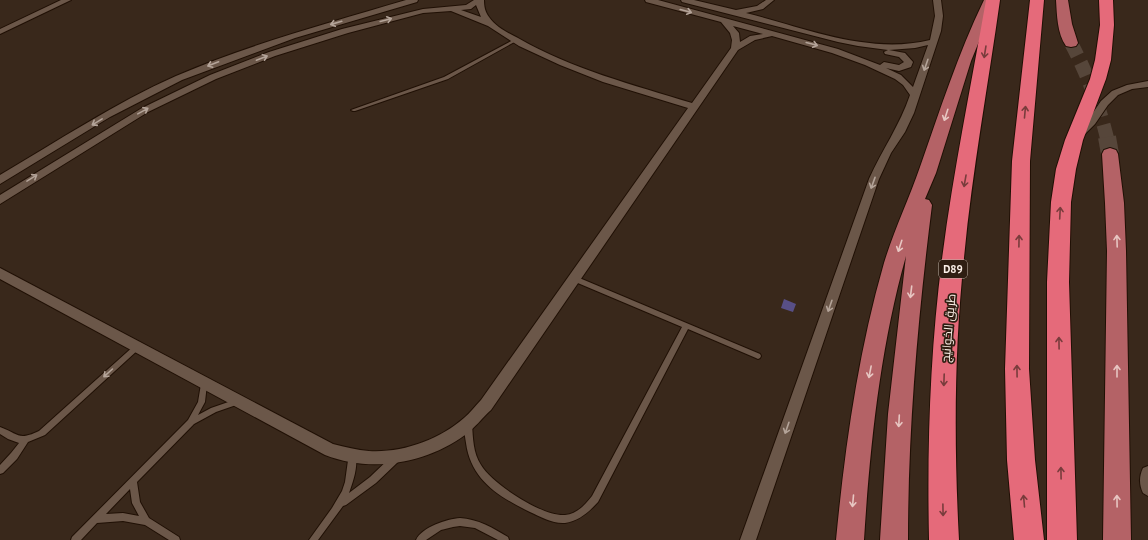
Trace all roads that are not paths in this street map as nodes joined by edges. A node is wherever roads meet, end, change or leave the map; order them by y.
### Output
1 (66, 0) edge
2 (414, 0) edge
3 (480, 0) edge
4 (648, 0) edge
5 (685, 0) edge
6 (937, 0) edge
7 (990, 0) edge
8 (993, 0) edge
9 (1036, 0) edge
10 (1062, 0) edge
11 (1106, 0) edge
12 (768, 3) edge
13 (432, 4) dead end
14 (448, 9) junction
15 (732, 12) junction
16 (724, 21) junction
17 (492, 25) junction
18 (782, 25) junction
19 (0, 32) edge
20 (773, 34) junction
21 (516, 40) junction
22 (840, 40) junction
23 (934, 41) junction
24 (1071, 43) tunnel mouth
25 (735, 48) junction
26 (835, 51) junction
27 (1148, 84) edge
28 (915, 95) junction
29 (694, 107) junction
30 (352, 110) dead end
31 (1074, 140) junction
32 (1110, 154) tunnel mouth
33 (928, 170) junction
34 (0, 180) edge
35 (0, 200) edge
36 (2, 274) edge
37 (575, 280) junction
38 (686, 326) junction
39 (137, 347) junction
40 (758, 356) dead end
41 (204, 384) junction
42 (237, 402) junction
43 (191, 422) junction
44 (468, 423) junction
45 (0, 430) edge
46 (24, 440) junction
47 (400, 455) junction
48 (352, 456) junction
49 (0, 470) edge
50 (1148, 473) edge
51 (133, 481) junction
52 (1148, 488) edge
53 (342, 503) junction
54 (96, 519) junction
55 (146, 521) junction
56 (75, 540) edge
57 (176, 540) edge
58 (313, 540) edge
59 (420, 540) edge
60 (506, 540) edge
61 (748, 540) edge
62 (850, 540) edge
63 (894, 540) edge
64 (944, 540) edge
65 (1029, 540) edge
66 (1062, 540) edge
67 (1117, 540) edge

1 - 19 street
2 -> 34 street
3 - 14 street
3 - 17 street
4 -> 16 street
5 - 15 street
6 - 23 street
7 -> 33 main road
8 -> 64 highway, طريق الخوانيج / D89
65 -> 9 highway
10 - 24 main road
11 - 31 highway
12 - 15 street
12 - 18 street
13 - 14 street
14 - 17 street
35 -> 14 street
15 - 18 street
16 - 20 street
16 - 25 street
17 - 21 street
18 - 22 street
20 - 25 street
20 -> 26 street
21 - 29 street
21 - 30 lane
22 - 23 street
22 - 26 street
23 -> 28 street
25 - 29 street
26 - 28 street
27 - 31 street
28 -> 61 street
29 - 37 street
66 -> 31 highway
67 -> 32 main road
33 -> 62 main road
33 -> 63 main road
36 - 39 street
37 - 38 lane
37 - 44 street
38 - 40 lane
38 - 44 lane
39 - 41 street
39 -> 46 lane
41 - 42 street
41 - 43 lane
42 - 43 lane
42 - 48 street
43 - 51 lane
44 - 47 street
45 - 46 lane
46 - 49 lane
47 - 48 street
47 - 53 lane
48 - 53 lane
50 - 52 street
51 - 54 lane
51 - 55 lane
53 - 58 lane
54 - 55 lane
54 - 56 lane
55 - 57 lane
59 - 60 lane

